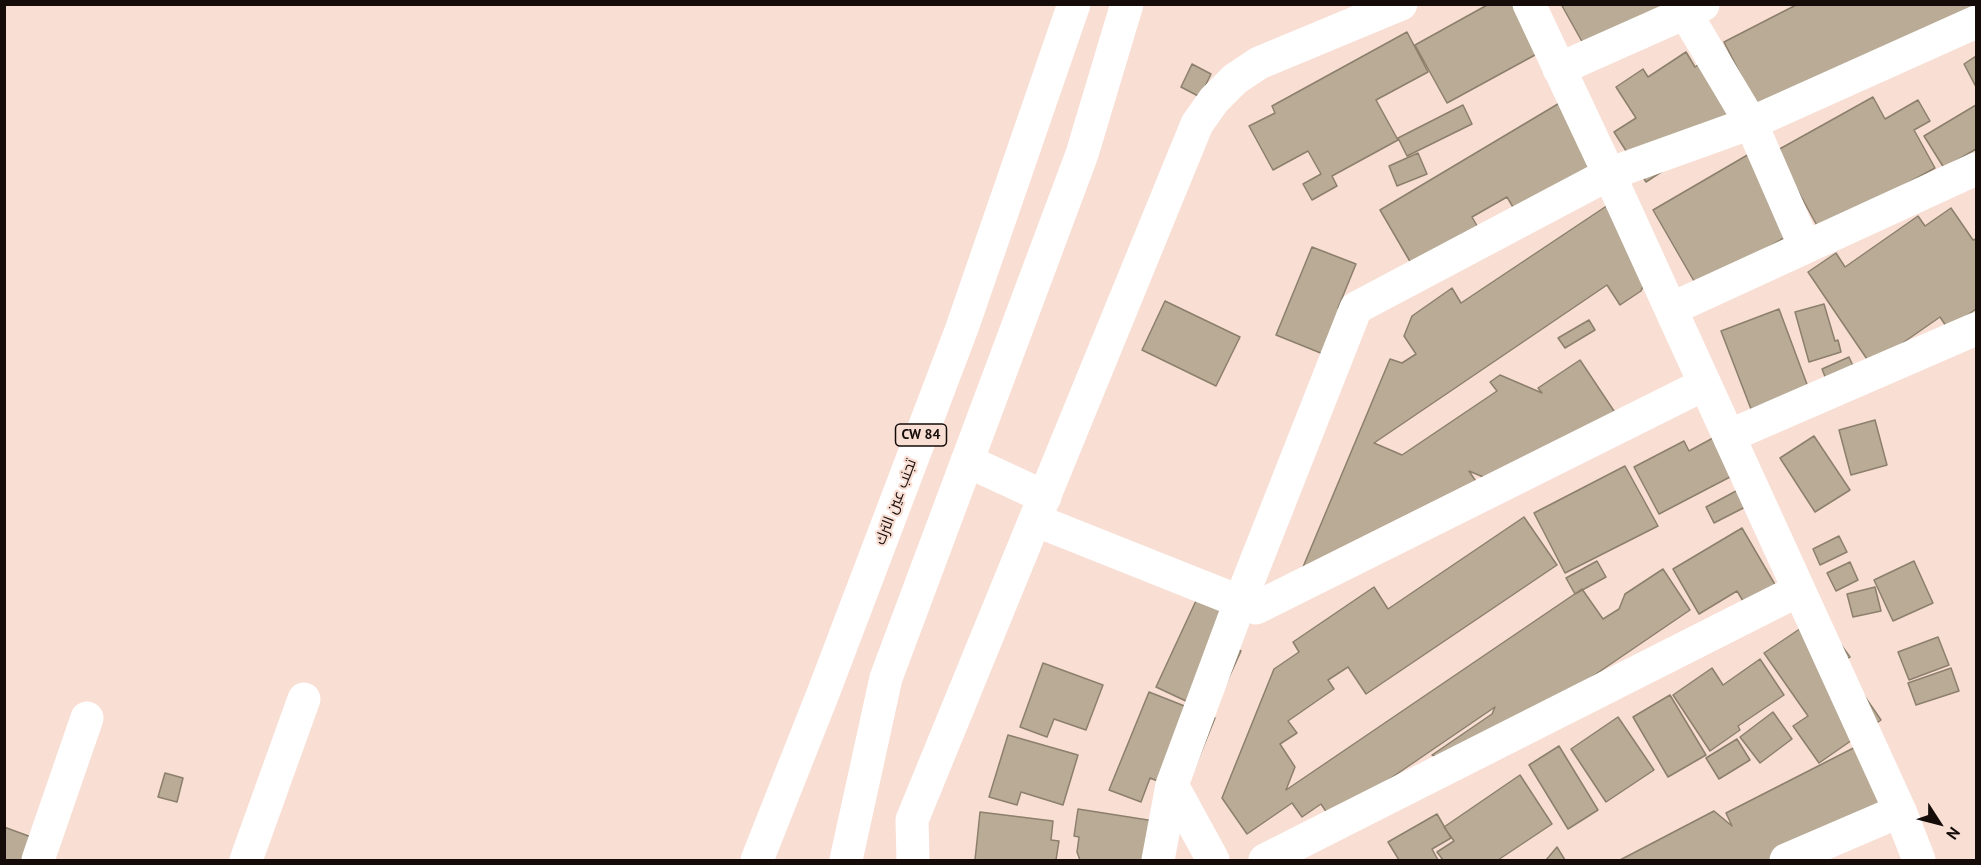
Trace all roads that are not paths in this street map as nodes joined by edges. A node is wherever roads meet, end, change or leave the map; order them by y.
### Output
1 (1074, 4) edge
2 (1127, 4) edge
3 (1401, 4) edge
4 (1529, 4) edge
5 (1690, 8) edge
6 (1977, 22) edge
7 (1559, 69) junction
8 (1751, 123) junction
9 (1977, 169) edge
10 (1609, 174) junction
11 (1805, 248) junction
12 (1671, 309) junction
13 (1977, 329) edge
14 (1705, 384) junction
15 (1729, 436) junction
16 (967, 461) junction
17 (1040, 508) junction
18 (1799, 590) junction
19 (1240, 602) junction
20 (304, 699) dead end
21 (87, 718) dead end
22 (1172, 785) junction
23 (1900, 811) junction
24 (38, 861) edge
25 (246, 861) edge
26 (757, 861) edge
27 (846, 861) edge
28 (913, 861) edge
29 (1158, 861) edge
30 (1213, 861) edge
31 (1265, 861) edge
32 (1786, 861) edge
33 (1919, 861) edge

1 - 26 main road, تجنب عين الترك / CW 84
2 - 16 main road
3 - 17 main road
4 - 7 main road
5 - 7 main road
5 - 8 main road
6 - 8 main road
7 - 10 main road
8 - 10 main road
8 - 11 main road
9 - 11 main road
10 - 12 main road
10 - 19 main road
11 - 12 main road
12 - 14 main road
13 - 15 main road
14 - 15 main road
14 - 19 main road
15 - 18 main road
16 - 17 main road
16 - 27 main road
17 - 19 main road
17 - 28 main road
18 - 23 main road
18 - 31 main road
19 - 22 main road
20 - 25 main road
21 - 24 main road
22 - 29 main road
22 - 30 main road
23 - 32 main road
23 - 33 main road

